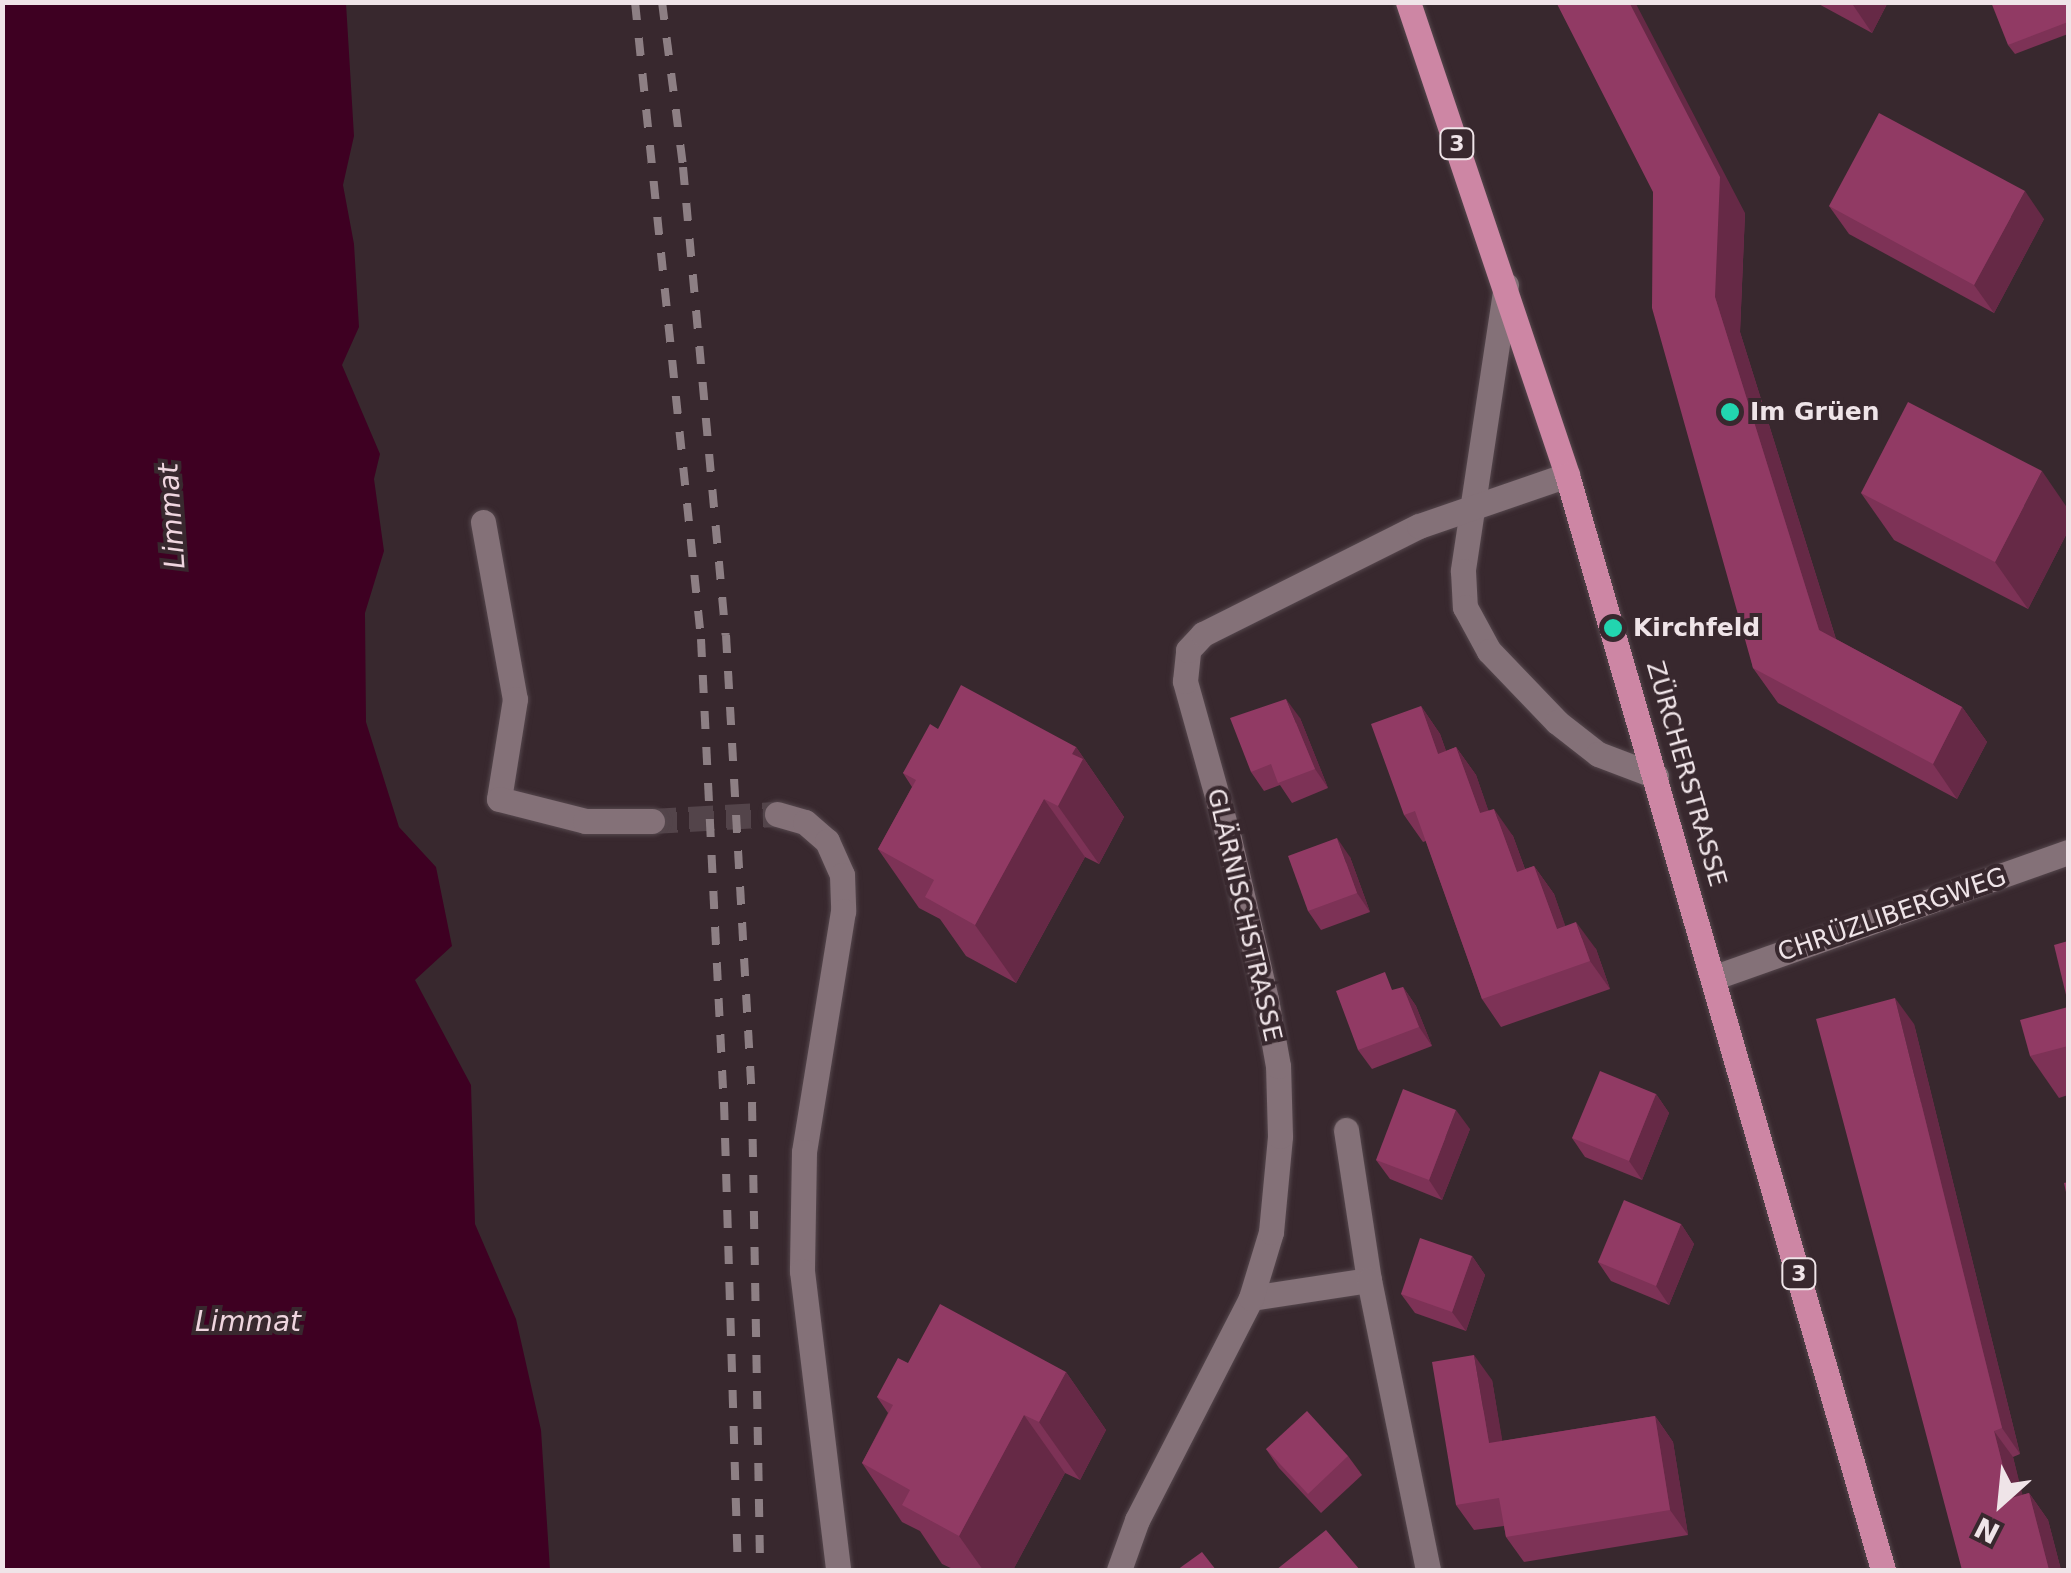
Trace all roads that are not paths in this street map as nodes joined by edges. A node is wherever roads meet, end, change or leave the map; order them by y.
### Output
1 (1408, 2) edge
2 (1506, 285) junction
3 (1567, 476) junction
4 (1472, 508) junction
5 (483, 522) dead end
6 (1656, 776) junction
7 (777, 814) tunnel mouth
8 (652, 821) tunnel mouth
9 (2068, 852) edge
10 (1715, 977) junction
11 (1346, 1130) dead end
12 (1369, 1280) junction
13 (1251, 1298) junction
14 (1877, 1569) edge
15 (838, 1570) edge
16 (1119, 1570) edge
17 (1428, 1570) edge

1 - 2 main road, ZÜRCHERSTRASSE / 3
2 - 3 main road, ZÜRCHERSTRASSE / 3
2 - 4 street
3 - 4 street, GLÄRNISCHSTRASSE
3 - 6 main road, ZÜRCHERSTRASSE / 3
4 - 6 street
4 - 13 street, GLÄRNISCHSTRASSE
5 - 8 street
6 - 10 main road, ZÜRCHERSTRASSE / 3
7 - 15 street
9 - 10 street, CHRÜZLIBERGWEG
10 - 14 main road, ZÜRCHERSTRASSE / 3
11 - 12 street
12 - 13 street
12 - 17 street
13 - 16 street, GLÄRNISCHSTRASSE

